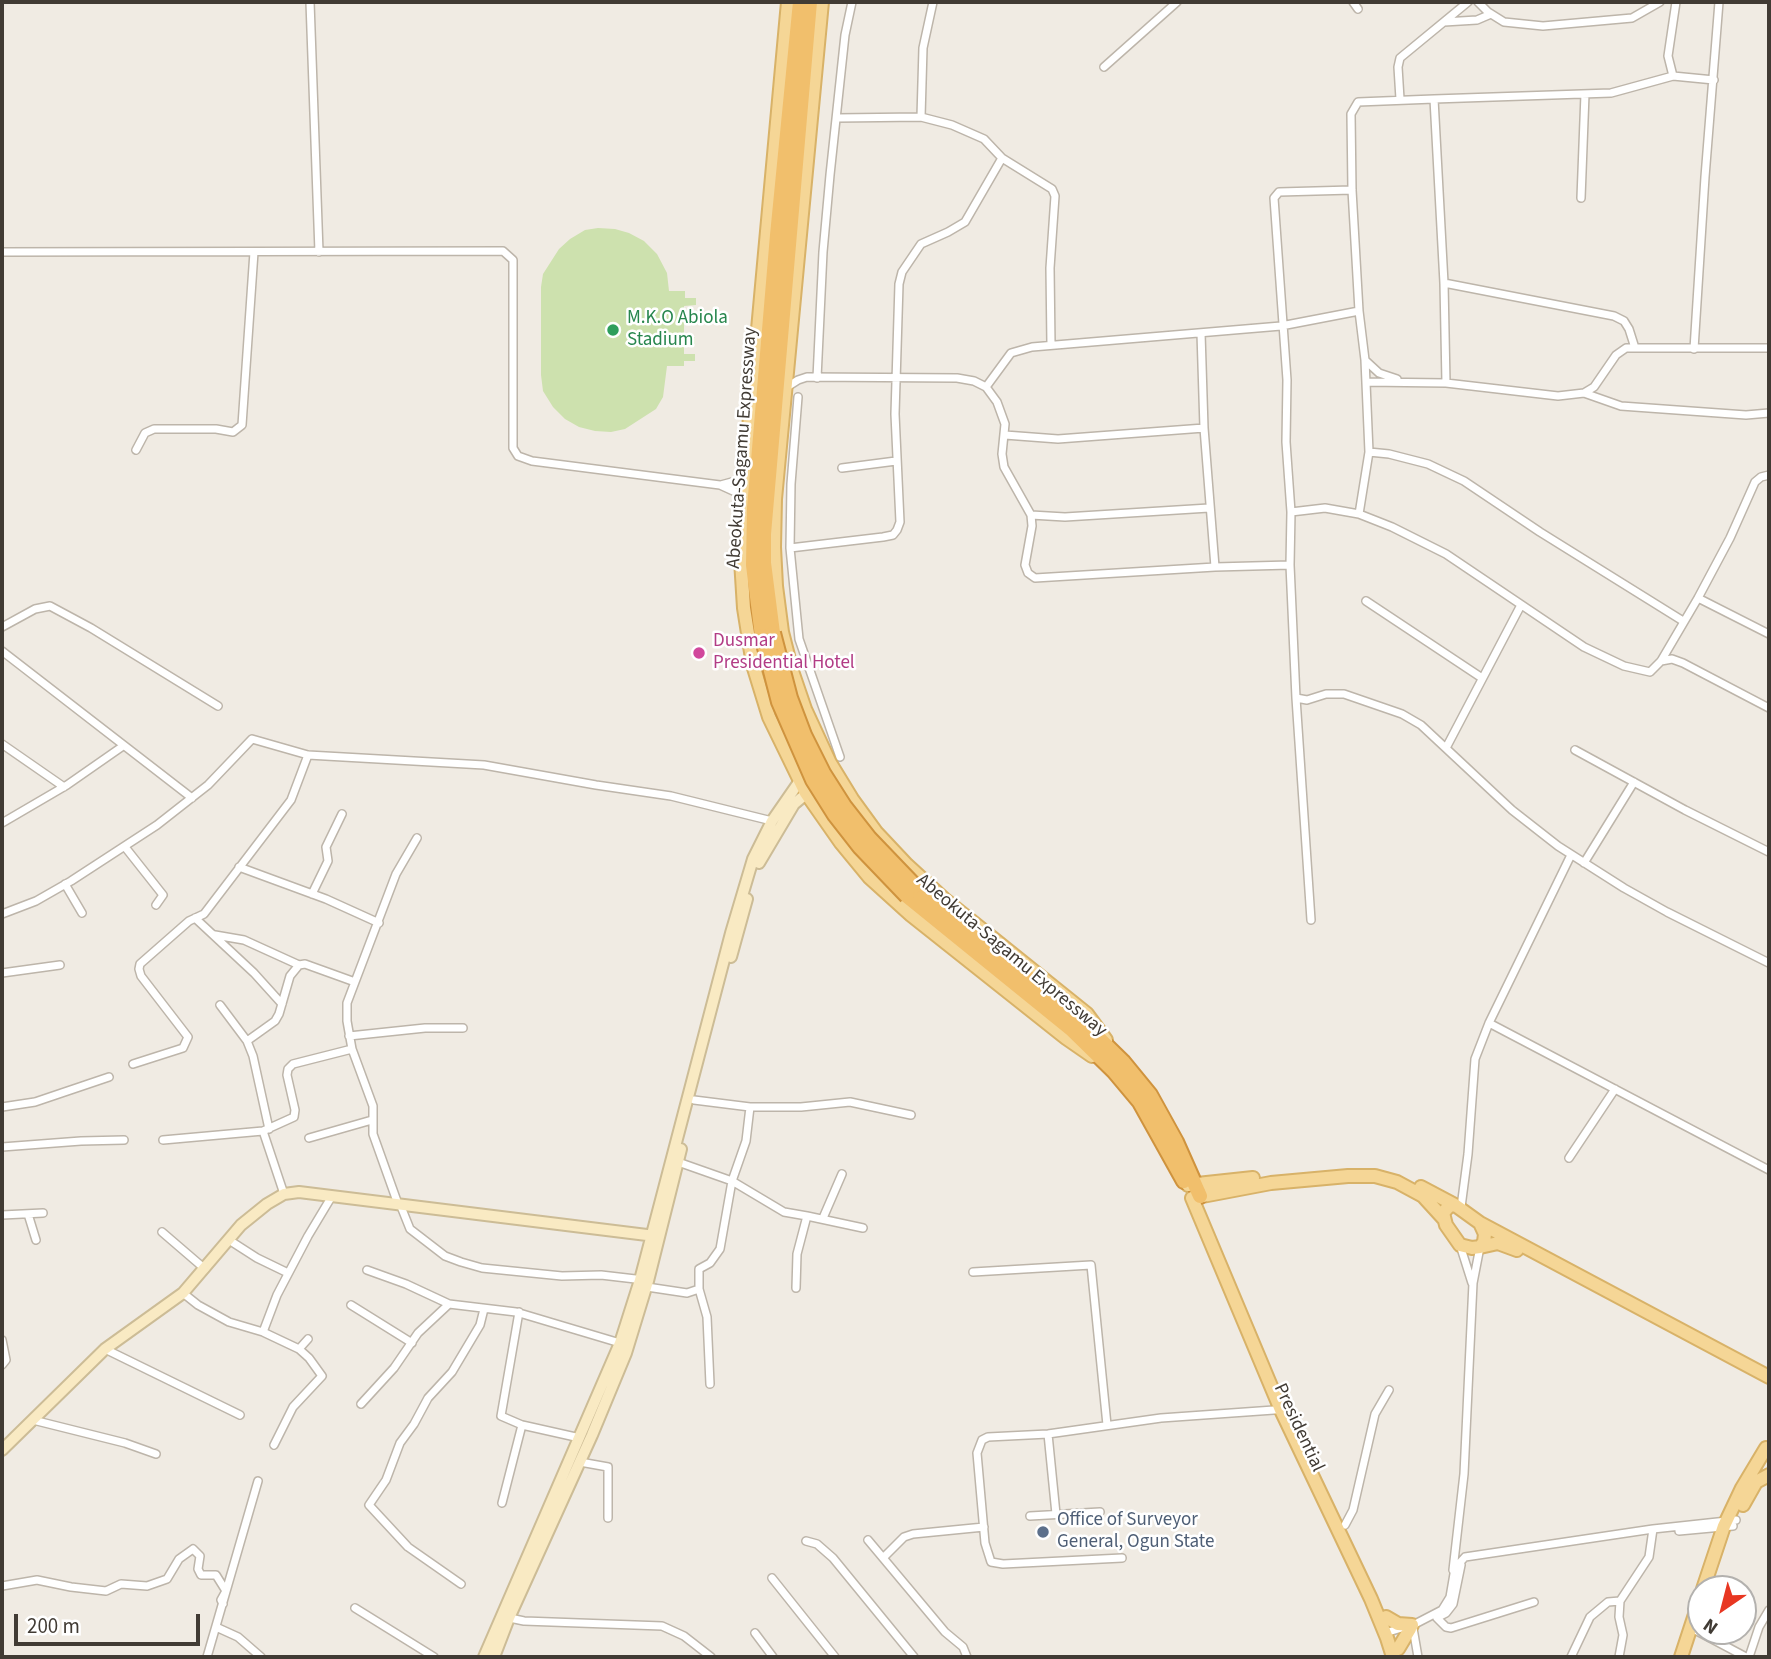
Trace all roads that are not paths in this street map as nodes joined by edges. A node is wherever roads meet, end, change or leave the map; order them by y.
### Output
1 (310, 2) edge
2 (788, 2) edge
3 (800, 2) edge
4 (810, 2) edge
5 (822, 2) edge
6 (852, 2) edge
7 (933, 2) edge
8 (1177, 2) edge
9 (1353, 2) edge
10 (1468, 2) edge
11 (1478, 2) edge
12 (1660, 2) edge
13 (1676, 2) edge
14 (1719, 2) edge
15 (1358, 9) dead end
16 (1491, 14) junction
17 (1443, 22) junction
18 (1104, 67) dead end
19 (1673, 76) junction
20 (1714, 79) junction
21 (1585, 94) junction
22 (1399, 99) junction
23 (1434, 99) junction
24 (921, 117) junction
25 (838, 118) junction
26 (793, 128) junction
27 (1002, 158) junction
28 (1352, 190) junction
29 (1581, 198) dead end
30 (254, 252) junction
31 (319, 252) junction
32 (2, 253) edge
33 (1444, 283) junction
34 (1359, 311) junction
35 (1281, 326) junction
36 (1201, 333) junction
37 (1051, 345) junction
38 (1634, 348) junction
39 (1769, 348) edge
40 (1694, 349) junction
41 (1365, 360) junction
42 (787, 365) junction
43 (807, 377) junction
44 (896, 377) junction
45 (817, 378) junction
46 (1366, 382) junction
47 (1446, 383) junction
48 (1411, 384) junction
49 (986, 387) junction
50 (784, 390) junction
51 (1584, 393) junction
52 (798, 397) dead end
53 (1769, 413) edge
54 (1204, 428) junction
55 (1005, 435) junction
56 (136, 450) dead end
57 (1369, 452) junction
58 (896, 461) junction
59 (842, 468) dead end
60 (1769, 475) edge
61 (743, 480) junction
62 (720, 485) junction
63 (742, 495) junction
64 (1209, 508) junction
65 (1291, 512) junction
66 (1359, 514) junction
67 (1031, 515) junction
68 (790, 548) junction
69 (1290, 565) junction
70 (1215, 567) junction
71 (1698, 598) junction
72 (1366, 601) dead end
73 (1521, 605) junction
74 (1683, 621) junction
75 (2, 627) edge
76 (1769, 634) edge
77 (2, 652) edge
78 (1661, 661) junction
79 (1482, 678) junction
80 (1296, 698) junction
81 (218, 706) dead end
82 (1769, 708) edge
83 (2, 744) edge
84 (123, 746) junction
85 (1446, 748) junction
86 (1575, 750) dead end
87 (308, 755) junction
88 (835, 765) junction
89 (1634, 782) junction
90 (64, 787) junction
91 (802, 787) junction
92 (192, 798) junction
93 (342, 814) dead end
94 (772, 821) junction
95 (2, 823) edge
96 (417, 838) dead end
97 (125, 847) junction
98 (1769, 852) edge
99 (1571, 855) junction
100 (1584, 863) junction
101 (239, 867) junction
102 (65, 884) junction
103 (312, 894) junction
104 (156, 905) dead end
105 (82, 913) dead end
106 (2, 914) edge
107 (195, 918) junction
108 (1311, 920) dead end
109 (379, 923) junction
110 (214, 935) junction
111 (1769, 963) edge
112 (60, 965) dead end
113 (299, 965) junction
114 (2, 973) edge
115 (355, 982) junction
116 (282, 1004) junction
117 (220, 1005) dead end
118 (1489, 1023) junction
119 (463, 1028) dead end
120 (349, 1036) junction
121 (247, 1041) junction
122 (352, 1049) junction
123 (133, 1064) dead end
124 (1119, 1066) junction
125 (109, 1077) dead end
126 (1615, 1089) junction
127 (694, 1100) junction
128 (2, 1107) edge
129 (750, 1107) junction
130 (911, 1115) dead end
131 (372, 1120) junction
132 (266, 1130) junction
133 (309, 1138) dead end
134 (124, 1140) dead end
135 (163, 1140) dead end
136 (2, 1147) edge
137 (1569, 1158) dead end
138 (678, 1162) junction
139 (1769, 1170) edge
140 (842, 1174) dead end
141 (733, 1181) junction
142 (1194, 1191) junction
143 (284, 1194) junction
144 (332, 1196) junction
145 (399, 1204) junction
146 (1458, 1206) junction
147 (43, 1213) dead end
148 (29, 1214) junction
149 (2, 1215) edge
150 (807, 1216) junction
151 (822, 1218) junction
152 (1444, 1219) junction
153 (1480, 1223) junction
154 (863, 1228) dead end
155 (162, 1232) dead end
156 (655, 1236) junction
157 (36, 1240) dead end
158 (229, 1240) junction
159 (1460, 1245) junction
160 (1480, 1247) junction
161 (205, 1269) junction
162 (367, 1270) dead end
163 (973, 1272) dead end
164 (288, 1273) junction
165 (645, 1283) junction
166 (1472, 1283) junction
167 (796, 1288) dead end
168 (699, 1289) junction
169 (183, 1293) junction
170 (449, 1304) junction
171 (351, 1305) dead end
172 (484, 1309) junction
173 (519, 1312) junction
174 (263, 1332) junction
175 (308, 1339) dead end
176 (2, 1340) edge
177 (412, 1343) junction
178 (620, 1343) junction
179 (105, 1349) junction
180 (299, 1349) junction
181 (2, 1365) edge
182 (1769, 1377) edge
183 (710, 1384) dead end
184 (1769, 1384) edge
185 (1389, 1390) dead end
186 (361, 1404) dead end
187 (1285, 1409) junction
188 (240, 1415) dead end
189 (33, 1420) junction
190 (523, 1425) junction
191 (1107, 1425) junction
192 (1048, 1434) junction
193 (580, 1438) junction
194 (274, 1445) dead end
195 (1768, 1447) edge
196 (2, 1450) edge
197 (156, 1454) dead end
198 (580, 1462) junction
199 (1769, 1475) edge
200 (258, 1481) dead end
201 (502, 1503) dead end
202 (1100, 1512) dead end
203 (1056, 1514) junction
204 (1030, 1516) dead end
205 (608, 1518) dead end
206 (1730, 1523) junction
207 (1345, 1525) junction
208 (984, 1527) junction
209 (1653, 1531) junction
210 (868, 1540) dead end
211 (806, 1541) dead end
212 (883, 1558) junction
213 (1122, 1558) dead end
214 (1452, 1574) junction
215 (1709, 1575) edge
216 (1713, 1575) edge
217 (772, 1578) dead end
218 (461, 1584) dead end
219 (2, 1586) edge
220 (1620, 1601) junction
221 (1534, 1602) dead end
222 (223, 1604) junction
223 (355, 1608) dead end
224 (1769, 1610) edge
225 (505, 1617) junction
226 (1386, 1617) junction
227 (1437, 1618) junction
228 (216, 1627) junction
229 (1412, 1627) junction
230 (755, 1633) dead end
231 (1390, 1634) junction
232 (1724, 1645) edge
233 (1397, 1654) edge
234 (207, 1657) edge
235 (261, 1657) edge
236 (433, 1657) edge
237 (485, 1657) edge
238 (494, 1657) edge
239 (711, 1657) edge
240 (773, 1657) edge
241 (835, 1657) edge
242 (914, 1657) edge
243 (967, 1657) edge
244 (1418, 1657) edge
245 (1571, 1657) edge
246 (1619, 1657) edge
247 (1748, 1657) edge

1 - 31 street
2 - 26 main road
3 - 26 highway, Abeokuta-Sagamu Expressway
4 - 26 highway, Abeokuta-Sagamu Expressway
5 - 26 main road
6 - 25 street
7 - 24 street
8 - 18 street
9 - 15 street
10 - 17 street
11 - 16 street
12 - 16 street
13 - 19 street
14 - 20 street
16 - 17 street
17 - 22 street
19 - 20 street
19 - 21 street
20 - 40 street
21 - 23 street
21 - 29 street
22 - 23 street
22 - 28 street
23 - 33 street
24 - 25 street
24 - 27 street
25 - 45 street
26 - 42 main road
26 - 61 main road
26 - 124 highway, Abeokuta-Sagamu Expressway, bridge
27 - 37 street
27 - 44 street
28 - 34 street
28 - 35 street
30 - 31 street
30 - 32 street
30 - 56 street
31 - 62 street
33 - 38 street
33 - 47 street
34 - 35 street
34 - 41 street
35 - 36 street
35 - 65 street
36 - 37 street
36 - 54 street
37 - 49 street
38 - 40 street
38 - 51 street
39 - 40 street
41 - 46 street
41 - 48 street
42 - 43 street
42 - 50 main road
43 - 45 street
43 - 50 street
44 - 45 street
44 - 49 street
44 - 58 street
46 - 48 street
46 - 57 street
47 - 48 street
47 - 51 street
49 - 55 street
50 - 88 main road
51 - 53 street
52 - 68 street
54 - 55 street
54 - 64 street
55 - 67 street
57 - 66 street
57 - 74 street
58 - 59 street
58 - 68 street
60 - 71 street
61 - 62 street
61 - 63 main road
62 - 63 street
63 - 91 main road
64 - 67 street
64 - 70 street
65 - 66 street
65 - 69 street
66 - 73 street
67 - 70 street
68 - 88 street
69 - 70 street
69 - 80 street
71 - 74 street
71 - 76 street
72 - 79 street
73 - 78 street
73 - 79 street
74 - 78 street
75 - 81 street
77 - 84 street
78 - 82 street
79 - 85 street
80 - 85 street
80 - 108 street
83 - 90 street
84 - 90 street
84 - 92 street
85 - 99 street
86 - 89 street
87 - 92 street
87 - 94 street
87 - 101 street
88 - 91 main road
88 - 124 main road
89 - 98 street
89 - 100 street
90 - 95 street
91 - 94 main road
91 - 124 main road
91 - 127 main road
92 - 97 street
93 - 103 street
94 - 156 main road
96 - 109 street
97 - 102 street
97 - 104 street
99 - 100 street
99 - 118 street
100 - 111 street
101 - 103 street
101 - 107 street
102 - 105 street
102 - 106 street
103 - 109 street
107 - 110 street
107 - 123 street
109 - 115 street
110 - 113 street
110 - 116 street
112 - 114 street
113 - 115 street
113 - 116 street
115 - 120 street
116 - 121 street
117 - 121 street
118 - 126 street
118 - 146 street
119 - 120 street
120 - 122 street
121 - 132 street
122 - 131 street
122 - 132 street
124 - 142 highway, Abeokuta-Sagamu Expressway
125 - 128 street
126 - 137 street
126 - 139 street
127 - 129 street
127 - 138 main road
129 - 130 street
129 - 141 street
131 - 133 street
131 - 145 street
132 - 135 street
132 - 143 street
134 - 136 street
138 - 141 street
138 - 156 main road
140 - 151 street
141 - 150 street
141 - 168 street
142 - 146 main road
142 - 152 main road
142 - 187 main road
143 - 144 main road
143 - 158 main road
144 - 145 main road
144 - 164 street
145 - 156 main road
145 - 165 street
146 - 152 main road
146 - 153 main road
147 - 148 street
148 - 149 street
148 - 157 street
150 - 151 street
150 - 167 street
151 - 154 street
152 - 159 main road
153 - 160 main road
153 - 182 main road
155 - 161 street
156 - 165 main road
158 - 161 main road
158 - 164 street
159 - 160 main road
159 - 166 street
160 - 166 street
160 - 184 main road
161 - 169 main road
162 - 170 street
163 - 191 street
164 - 174 street
165 - 168 street
165 - 178 main road
165 - 198 main road
166 - 214 street
168 - 183 street
169 - 174 street
169 - 179 main road
170 - 172 street
170 - 177 street
171 - 177 street
172 - 173 street
172 - 218 street
173 - 178 street
173 - 190 street
174 - 180 street
175 - 180 street
176 - 181 street
177 - 186 street
178 - 193 main road
179 - 188 street
179 - 189 main road
180 - 194 street
185 - 207 street
187 - 191 street
187 - 207 main road, Presidential
187 - 231 main road
189 - 196 main road
189 - 197 street
190 - 193 street
190 - 201 street
191 - 192 street
192 - 203 street
192 - 208 street
193 - 225 main road
195 - 206 main road
198 - 205 street
198 - 225 main road
199 - 206 main road
200 - 222 street
202 - 203 street
203 - 204 street
206 - 209 street
206 - 215 main road
206 - 216 main road
207 - 226 main road, Presidential
208 - 212 street
208 - 213 street
209 - 214 street
209 - 220 street
209 - 227 street
210 - 212 street
211 - 242 street
212 - 243 street
214 - 229 street
217 - 241 street
219 - 222 street
220 - 245 street
220 - 246 street
221 - 227 street
222 - 228 street
223 - 236 street
224 - 247 street
225 - 237 main road
225 - 238 main road
225 - 239 street
226 - 229 main road
226 - 231 main road, Presidential
227 - 229 street
228 - 234 street
228 - 235 street
229 - 231 street
229 - 233 main road
229 - 244 street
230 - 240 street
231 - 233 main road, Presidential
232 - 247 street

